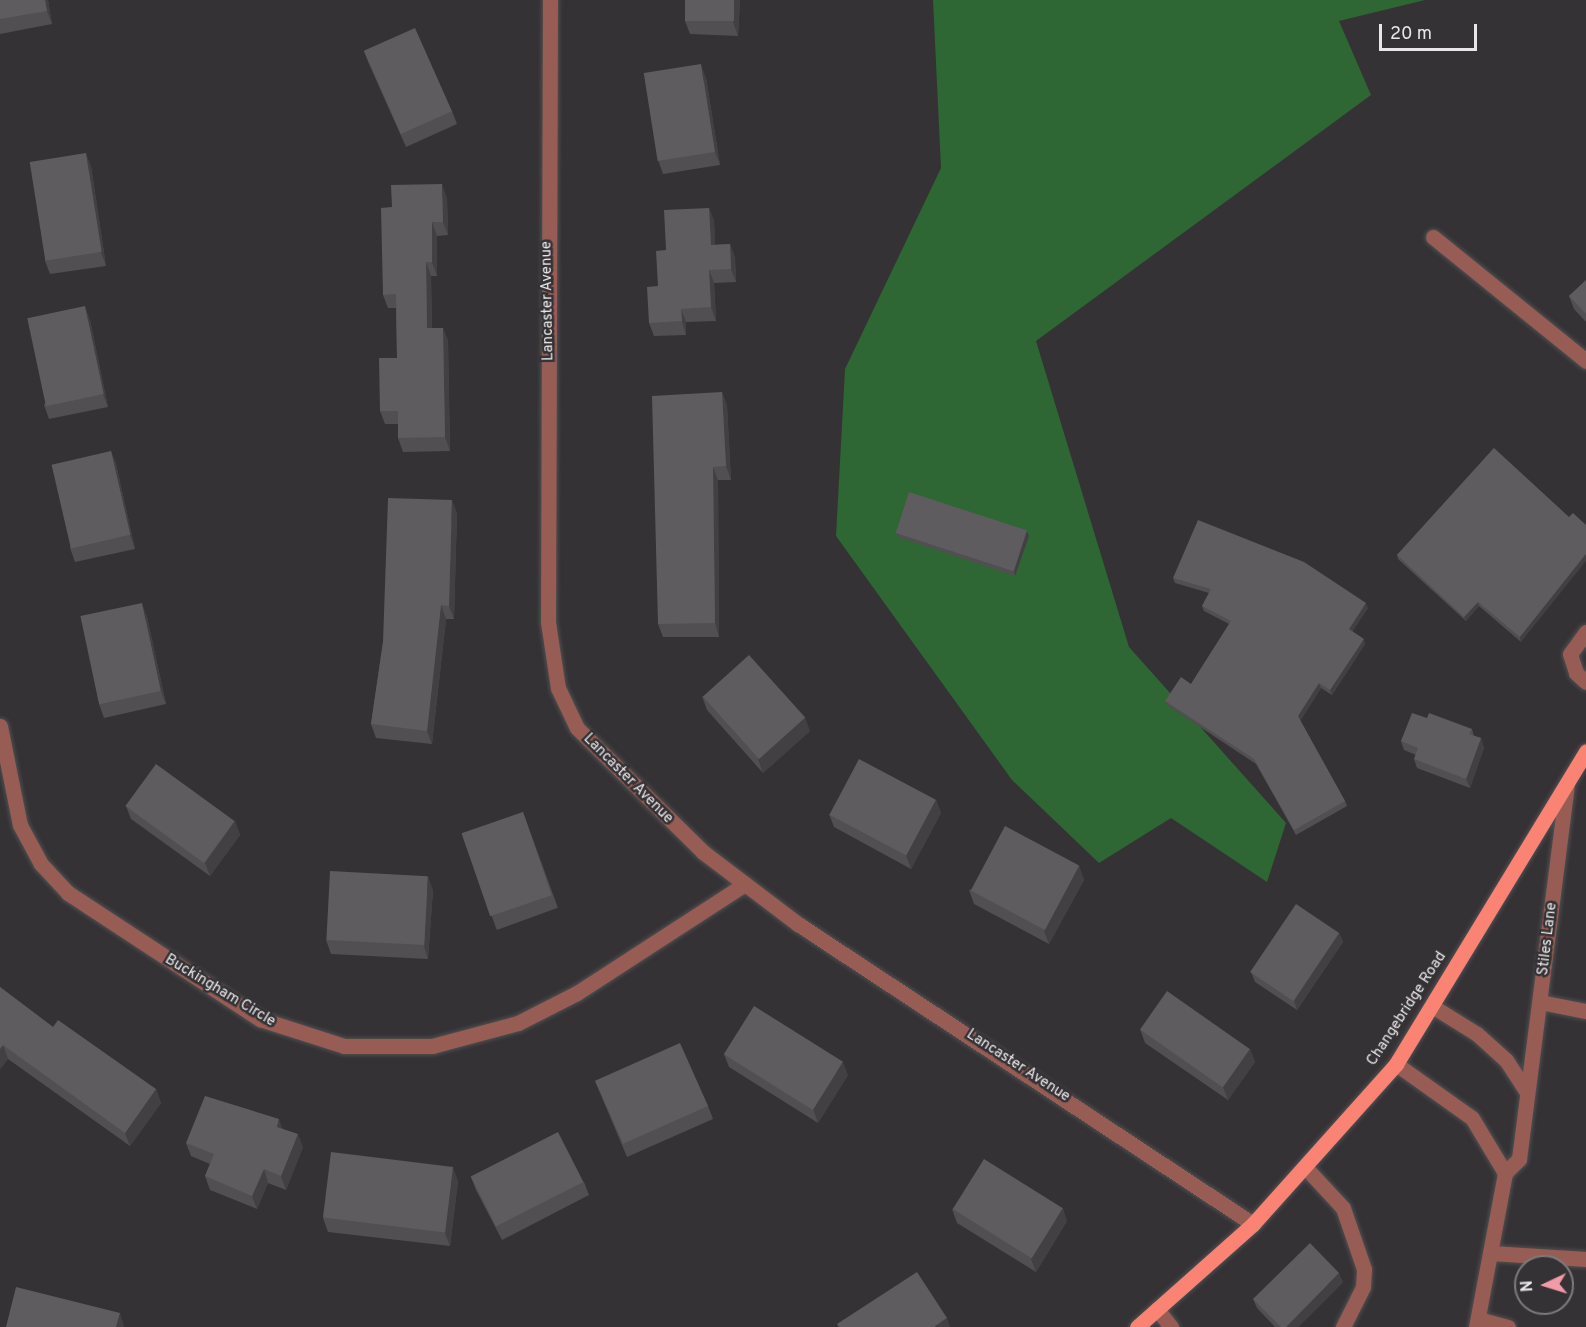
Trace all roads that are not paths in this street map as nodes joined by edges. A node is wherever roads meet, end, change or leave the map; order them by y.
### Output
1 (550, 0) edge
2 (1433, 237) dead end
3 (1586, 361) edge
4 (1586, 632) edge
5 (1586, 682) edge
6 (0, 726) edge
7 (1586, 751) edge
8 (1566, 785) junction
9 (745, 884) junction
10 (1540, 1002) junction
11 (1432, 1006) junction
12 (1586, 1011) edge
13 (1396, 1064) junction
14 (1527, 1092) junction
15 (1306, 1168) junction
16 (1505, 1173) junction
17 (1253, 1224) junction
18 (1491, 1252) junction
19 (1586, 1260) edge
20 (1156, 1310) junction
21 (1477, 1323) edge
22 (1137, 1327) edge
23 (1171, 1327) edge
24 (1343, 1327) edge
25 (1508, 1327) edge

1 - 9 street, Lancaster Avenue
2 - 3 street
4 - 5 street
6 - 9 street, Buckingham Circle
7 - 8 main road, Changebridge Road
8 - 10 street, Stiles Lane
8 - 11 main road, Changebridge Road
9 - 17 street, Lancaster Avenue
10 - 12 street
10 - 14 street, Stiles Lane
11 - 13 main road, Changebridge Road
11 - 14 street
13 - 15 main road, Changebridge Road
13 - 16 street
14 - 16 street, Stiles Lane
15 - 17 main road, Changebridge Road
15 - 24 street
16 - 18 street, Stiles Lane
17 - 20 main road, Changebridge Road
18 - 19 street
18 - 21 street, Stiles Lane
20 - 22 main road, Changebridge Road
20 - 23 street
21 - 25 street

